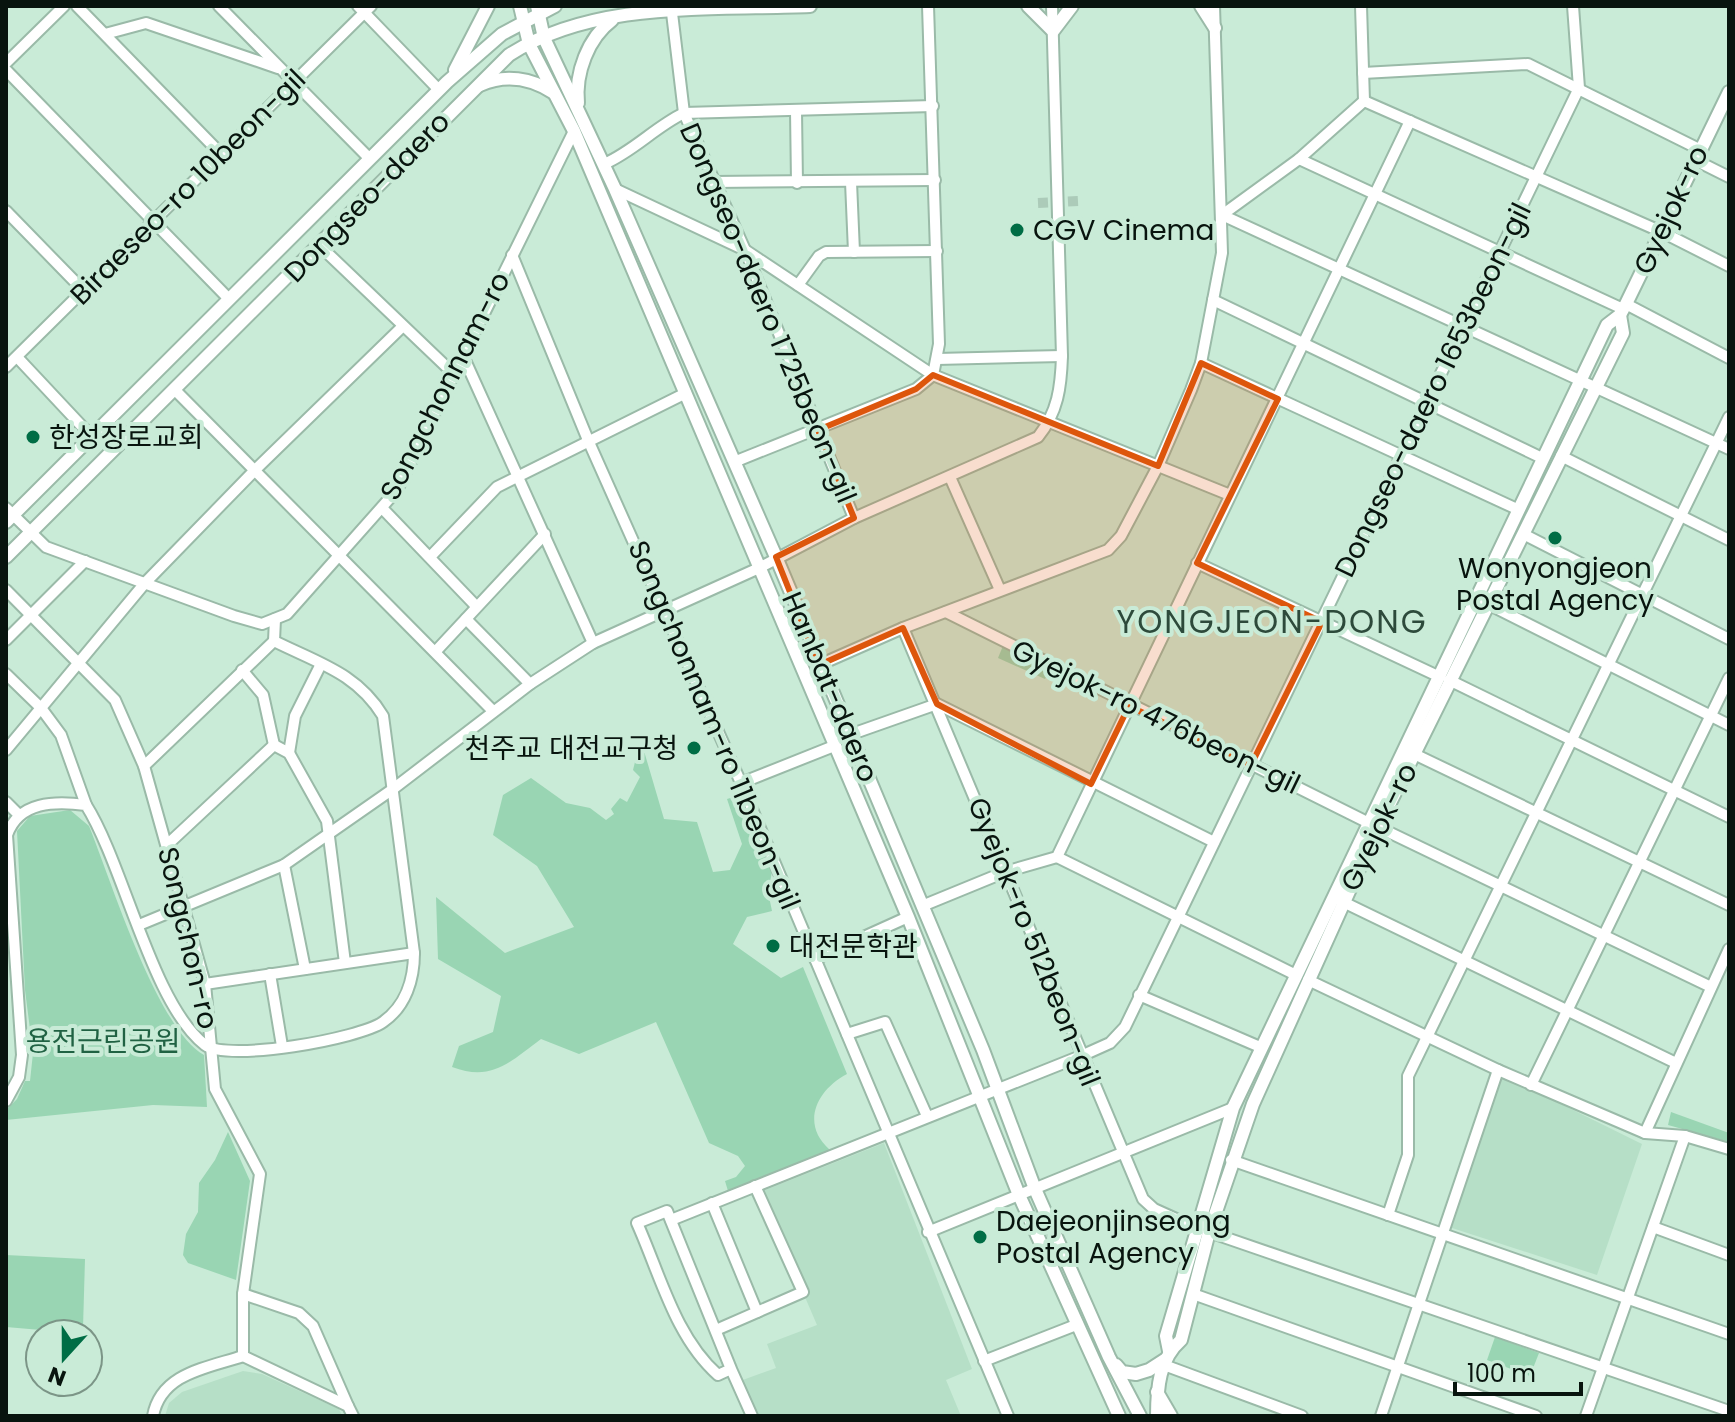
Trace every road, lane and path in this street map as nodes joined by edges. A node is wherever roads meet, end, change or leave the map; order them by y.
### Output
1 (64, 6) edge
2 (77, 6) edge
3 (219, 6) edge
4 (488, 6) edge
5 (520, 6) edge
6 (555, 6) edge
7 (810, 6) edge
8 (928, 6) edge
9 (1028, 6) edge
10 (1052, 6) edge
11 (1072, 6) edge
12 (1201, 6) edge
13 (1214, 6) edge
14 (1361, 6) edge
15 (1573, 6) edge
16 (364, 8) edge
17 (538, 10) edge
18 (672, 13) junction
19 (618, 16) junction
20 (524, 22) junction
21 (1215, 28) junction
22 (1053, 31) junction
23 (105, 34) junction
24 (544, 38) junction
25 (529, 44) junction
26 (6, 63) edge
27 (281, 69) junction
28 (6, 70) edge
29 (1363, 73) junction
30 (294, 82) junction
31 (443, 86) junction
32 (1579, 88) junction
33 (471, 91) junction
34 (1729, 92) edge
35 (554, 94) junction
36 (1364, 101) junction
37 (933, 106) junction
38 (1725, 108) edge
39 (796, 111) junction
40 (580, 112) junction
41 (684, 113) junction
42 (1410, 121) junction
43 (574, 131) junction
44 (221, 154) junction
45 (1697, 154) junction
46 (368, 157) junction
47 (1299, 159) junction
48 (604, 164) junction
49 (1537, 176) junction
50 (1729, 177) edge
51 (935, 180) junction
52 (713, 182) junction
53 (851, 182) junction
54 (797, 183) junction
55 (615, 189) junction
56 (1374, 196) junction
57 (6, 211) edge
58 (1222, 215) junction
59 (154, 221) junction
60 (1662, 232) junction
61 (320, 246) junction
62 (745, 250) junction
63 (937, 251) junction
64 (854, 252) junction
65 (1500, 254) junction
66 (512, 255) junction
67 (1729, 266) edge
68 (1340, 268) junction
69 (798, 285) junction
70 (84, 291) junction
71 (228, 298) junction
72 (1213, 300) junction
73 (1623, 309) junction
74 (1464, 325) junction
75 (402, 327) junction
76 (1304, 343) junction
77 (1062, 356) junction
78 (17, 357) junction
79 (464, 358) junction
80 (1729, 358) edge
81 (937, 359) junction
82 (1201, 363) junction
83 (6, 367) edge
84 (455, 375) junction
85 (933, 375) junction
86 (1580, 381) junction
87 (1595, 389) junction
88 (175, 390) junction
89 (686, 393) junction
90 (1278, 399) junction
91 (1427, 402) junction
92 (1729, 417) edge
93 (1051, 421) junction
94 (818, 430) junction
95 (91, 436) junction
96 (588, 440) junction
97 (1716, 443) junction
98 (1729, 449) edge
99 (1401, 455) junction
100 (1561, 456) junction
101 (1542, 458) junction
102 (734, 462) junction
103 (1158, 466) junction
104 (255, 470) junction
105 (518, 475) junction
106 (950, 477) junction
107 (1230, 495) junction
108 (383, 509) junction
109 (1517, 509) junction
110 (8, 515) edge
111 (1681, 515) junction
112 (854, 518) junction
113 (29, 534) junction
114 (545, 534) junction
115 (1523, 534) junction
116 (1729, 540) edge
117 (340, 555) junction
118 (6, 557) edge
119 (430, 557) junction
120 (776, 557) junction
121 (85, 561) junction
122 (1197, 563) junction
123 (759, 568) junction
124 (145, 583) junction
125 (6, 590) edge
126 (1000, 590) junction
127 (1641, 597) junction
128 (1482, 601) junction
129 (476, 606) junction
130 (665, 608) junction
131 (946, 612) junction
132 (31, 615) junction
133 (275, 619) junction
134 (466, 619) junction
135 (1322, 622) junction
136 (903, 628) junction
137 (1729, 639) edge
138 (6, 640) edge
139 (274, 641) junction
140 (593, 643) junction
141 (436, 651) junction
142 (78, 664) junction
143 (321, 664) junction
144 (819, 665) junction
145 (1607, 665) junction
146 (242, 670) junction
147 (6, 674) edge
148 (1444, 678) junction
149 (1729, 678) edge
150 (530, 684) junction
151 (937, 704) junction
152 (1129, 706) junction
153 (41, 708) junction
154 (493, 711) junction
155 (1711, 716) junction
156 (1729, 725) edge
157 (849, 735) junction
158 (1572, 738) junction
159 (274, 745) junction
160 (834, 746) junction
161 (6, 750) edge
162 (1409, 752) junction
163 (289, 753) junction
164 (1251, 765) junction
165 (144, 766) junction
166 (741, 783) junction
167 (1091, 784) junction
168 (393, 789) junction
169 (1675, 790) junction
170 (6, 802) edge
171 (86, 805) junction
172 (1535, 813) junction
173 (18, 814) junction
174 (1729, 817) edge
175 (1372, 824) junction
176 (327, 834) junction
177 (1214, 842) junction
178 (168, 844) junction
179 (1057, 857) junction
180 (1639, 863) junction
181 (284, 865) junction
182 (1005, 872) junction
183 (1500, 885) junction
184 (1338, 900) junction
185 (1729, 905) edge
186 (186, 906) junction
187 (922, 906) junction
188 (9, 916) edge
189 (1178, 916) junction
190 (908, 917) junction
191 (139, 925) junction
192 (1604, 936) junction
193 (1729, 949) edge
194 (414, 953) junction
195 (815, 959) junction
196 (1463, 961) junction
197 (345, 963) junction
198 (305, 969) junction
199 (270, 974) junction
200 (1294, 974) junction
201 (1308, 980) junction
202 (11, 983) edge
203 (205, 984) junction
204 (1711, 987) junction
205 (1139, 995) junction
206 (1568, 1009) junction
207 (847, 1034) junction
208 (1427, 1035) junction
209 (282, 1046) junction
210 (1260, 1047) junction
211 (212, 1048) junction
212 (1081, 1056) junction
213 (1676, 1063) junction
214 (1498, 1070) junction
215 (1531, 1085) junction
216 (998, 1088) junction
217 (981, 1095) junction
218 (6, 1101) edge
219 (1233, 1108) junction
220 (927, 1116) junction
221 (889, 1131) junction
222 (1645, 1133) junction
223 (1685, 1136) junction
224 (1729, 1149) edge
225 (1124, 1155) junction
226 (1231, 1160) junction
227 (755, 1186) junction
228 (1035, 1189) junction
229 (1019, 1195) junction
230 (712, 1203) junction
231 (1388, 1215) junction
232 (671, 1220) junction
233 (1653, 1227) junction
234 (1196, 1228) junction
235 (928, 1232) junction
236 (1209, 1232) junction
237 (1442, 1233) junction
238 (1729, 1255) edge
239 (243, 1294) junction
240 (1193, 1294) junction
241 (1629, 1299) junction
242 (1419, 1305) junction
243 (757, 1312) junction
244 (1076, 1325) junction
245 (716, 1330) junction
246 (1729, 1334) edge
247 (243, 1356) junction
248 (1109, 1357) junction
249 (1166, 1358) junction
250 (984, 1361) junction
251 (1397, 1367) junction
252 (1602, 1367) junction
253 (731, 1369) junction
254 (1157, 1392) junction
255 (351, 1411) edge
256 (1729, 1411) edge
257 (153, 1416) edge
258 (752, 1416) edge
259 (1008, 1416) edge
260 (1117, 1416) edge
261 (1140, 1416) edge
262 (1157, 1416) edge
263 (1171, 1416) edge
264 (1302, 1416) edge
265 (1381, 1416) edge
266 (1536, 1416) edge
267 (1586, 1416) edge

1 - 26 street
2 - 23 street
3 - 27 street
4 - 31 main road
5 - 20 main road, Hanbat-daero
6 - 17 main road, Dongseo-daero
7 - 18 main road, Dongseo-daero
8 - 37 street
9 - 22 main road
10 - 22 street
11 - 22 main road
12 - 21 main road
13 - 21 street
14 - 29 street
15 - 32 street, Dongseo-daero 1653beon-gil
16 - 30 street, Biraeseo-ro 10beon-gil
16 - 31 street
17 - 20 main road, Dongseo-daero
17 - 24 main road, Hanbat-daero
18 - 19 main road, Dongseo-daero
18 - 41 street, Dongseo-daero 1725beon-gil
19 - 24 main road, Dongseo-daero
19 - 40 main road
20 - 25 main road, Hanbat-daero
20 - 31 main road, Dongseo-daero
21 - 58 street
22 - 77 street
23 - 27 street
23 - 44 street
24 - 25 main road, Dongseo-daero
24 - 40 main road, Hanbat-daero
25 - 33 main road, Dongseo-daero
25 - 35 main road, Hanbat-daero
27 - 30 street
28 - 59 street
29 - 32 street
29 - 36 street
30 - 44 street, Biraeseo-ro 10beon-gil
30 - 46 street
31 - 46 main road, Dongseo-daero
32 - 45 street
32 - 49 street, Dongseo-daero 1653beon-gil
33 - 35 main road
33 - 61 main road, Dongseo-daero
34 - 38 main road, Gyejok-ro
35 - 43 main road, Hanbat-daero
36 - 42 street
36 - 47 street
37 - 39 street
37 - 51 street
38 - 45 main road, Gyejok-ro
39 - 41 street
39 - 54 street
40 - 48 main road, Hanbat-daero
41 - 48 street
41 - 52 street, Dongseo-daero 1725beon-gil
42 - 49 street
42 - 56 street
43 - 66 street, Songchonnam-ro
43 - 89 main road, Hanbat-daero
44 - 59 street, Biraeseo-ro 10beon-gil
45 - 50 street
45 - 60 main road, Gyejok-ro
46 - 71 main road, Dongseo-daero
47 - 56 street
47 - 58 street
48 - 55 main road, Hanbat-daero
49 - 60 street
49 - 65 street, Dongseo-daero 1653beon-gil
51 - 53 street
51 - 63 street
52 - 54 street
52 - 62 street, Dongseo-daero 1725beon-gil
53 - 54 street
53 - 64 street
55 - 62 street
55 - 102 main road, Hanbat-daero
56 - 65 street
56 - 68 street
57 - 70 street
58 - 68 street
58 - 72 street
59 - 70 street, Biraeseo-ro 10beon-gil
59 - 71 street
60 - 67 street
60 - 73 main road, Gyejok-ro
61 - 75 street
61 - 88 main road, Dongseo-daero
62 - 69 street
62 - 94 street, Dongseo-daero 1725beon-gil
63 - 64 street
63 - 81 street
64 - 69 street
65 - 73 street
65 - 74 street, Dongseo-daero 1653beon-gil
66 - 79 street, Songchonnam-ro
66 - 96 street, Songchonnam-ro 11beon-gil
68 - 74 street
68 - 76 street
69 - 85 street
70 - 78 street, Biraeseo-ro 10beon-gil
71 - 95 main road, Dongseo-daero
72 - 76 street
72 - 82 street
73 - 80 street
73 - 86 main road, Gyejok-ro
73 - 87 main road, Gyejok-ro
74 - 86 street
74 - 91 street, Dongseo-daero 1653beon-gil
75 - 84 street
75 - 104 street
76 - 90 street
76 - 91 street
77 - 81 street
77 - 93 street
78 - 83 street, Biraeseo-ro 10beon-gil
78 - 95 street
79 - 84 street, Songchonnam-ro
79 - 105 street
81 - 85 street
82 - 90 street
82 - 103 street
84 - 108 street, Songchonnam-ro
85 - 93 street
85 - 94 street
86 - 87 street
86 - 101 main road, Gyejok-ro
87 - 97 street
87 - 100 main road, Gyejok-ro
88 - 104 street
88 - 113 main road, Dongseo-daero
89 - 96 street
89 - 123 main road, Hanbat-daero
90 - 99 street
90 - 107 street
91 - 99 street, Dongseo-daero 1653beon-gil
91 - 101 street
92 - 97 street
93 - 103 street
93 - 106 street
94 - 102 street
94 - 112 street, Dongseo-daero 1725beon-gil
95 - 110 main road, Dongseo-daero
96 - 105 street
96 - 130 street, Songchonnam-ro 11beon-gil
97 - 98 street
97 - 111 street
99 - 109 street
99 - 135 street, Dongseo-daero 1653beon-gil
100 - 111 street
100 - 115 main road, Gyejok-ro
101 - 109 main road, Gyejok-ro
102 - 120 main road, Hanbat-daero
103 - 107 street
103 - 126 street
104 - 117 street
104 - 124 street
105 - 114 street
105 - 119 street
106 - 112 street
106 - 126 street
107 - 122 street
108 - 117 street, Songchonnam-ro
108 - 119 street
109 - 128 main road, Gyejok-ro
110 - 113 street
111 - 116 street
111 - 127 street
112 - 120 street
113 - 118 main road, Dongseo-daero
113 - 121 street
114 - 129 street
114 - 140 street
115 - 127 street
115 - 128 main road, Gyejok-ro
117 - 133 street, Songchonnam-ro
117 - 141 street
119 - 129 street
120 - 123 street
120 - 144 main road, Hanbat-daero
121 - 124 street
121 - 132 street
122 - 135 street
122 - 152 street
123 - 130 street
123 - 160 main road, Hanbat-daero
124 - 133 street
124 - 142 street
125 - 132 street, Songchon-ro
126 - 131 street
127 - 137 street
127 - 145 street
128 - 145 street
128 - 148 main road, Gyejok-ro
129 - 134 street
130 - 140 street
130 - 166 street, Songchonnam-ro 11beon-gil
131 - 136 street
131 - 152 street, Gyejok-ro 476beon-gil
132 - 138 street
132 - 142 street, Songchon-ro
133 - 139 street
134 - 141 street
134 - 150 street
135 - 148 street
135 - 164 street, Dongseo-daero 1653beon-gil
136 - 144 street
136 - 151 street, Gyejok-ro 512beon-gil
139 - 143 street
139 - 146 street
140 - 150 street
141 - 154 street
142 - 153 street
142 - 165 street, Songchon-ro
143 - 163 street
143 - 168 street
144 - 157 main road, Hanbat-daero
145 - 155 street
145 - 158 street
146 - 159 street
146 - 165 street
147 - 153 street
148 - 158 street
148 - 162 main road, Gyejok-ro
149 - 155 street
150 - 154 street
151 - 157 street
151 - 167 street
151 - 182 street, Gyejok-ro 512beon-gil
152 - 164 street, Gyejok-ro 476beon-gil
152 - 167 street
153 - 161 street
153 - 171 street
154 - 168 street
155 - 156 street
155 - 169 street
157 - 187 main road, Hanbat-daero
158 - 169 street
158 - 172 street
159 - 163 street
159 - 178 street
160 - 166 street
160 - 190 main road, Hanbat-daero
162 - 172 street
162 - 175 main road, Gyejok-ro
163 - 176 street
164 - 175 street, Gyejok-ro 476beon-gil
164 - 177 street, Dongseo-daero 1653beon-gil
165 - 178 street, Songchon-ro
166 - 195 street, Songchonnam-ro 11beon-gil
167 - 177 street
167 - 179 street
168 - 176 street
168 - 194 street
169 - 174 street
169 - 180 street
170 - 173 street
171 - 173 street
171 - 191 street
172 - 180 street
172 - 183 street
173 - 188 street
175 - 183 street, Gyejok-ro 476beon-gil
175 - 184 main road, Gyejok-ro
176 - 181 street
176 - 197 street
177 - 189 street, Dongseo-daero 1653beon-gil
178 - 186 street, Songchon-ro
179 - 182 street
179 - 189 street
180 - 185 street
180 - 192 street
181 - 186 street
181 - 198 street
182 - 187 street
182 - 212 street, Gyejok-ro 512beon-gil
183 - 192 street, Gyejok-ro 476beon-gil
183 - 196 street
184 - 196 street
184 - 200 main road, Gyejok-ro
184 - 201 main road, Gyejok-ro
186 - 191 street
186 - 203 street, Songchon-ro
187 - 216 main road, Hanbat-daero
188 - 202 street
189 - 200 street
189 - 205 street, Dongseo-daero 1653beon-gil
190 - 195 street
190 - 217 main road, Hanbat-daero
191 - 211 street
192 - 204 street, Gyejok-ro 476beon-gil
192 - 206 street
193 - 204 street
194 - 197 street
194 - 209 street
195 - 207 street, Songchonnam-ro 11beon-gil
196 - 206 street
196 - 208 street
197 - 198 street
198 - 199 street
199 - 203 street
199 - 209 street
200 - 210 main road, Gyejok-ro
201 - 208 street
201 - 226 main road, Gyejok-ro
202 - 218 street
203 - 211 street, Songchon-ro
204 - 213 street
205 - 210 street
205 - 212 street, Dongseo-daero 1653beon-gil
206 - 213 street
206 - 215 street
207 - 220 street
207 - 221 street, Songchonnam-ro 11beon-gil
208 - 214 street
208 - 231 street
209 - 211 street
210 - 219 main road, Gyejok-ro
211 - 239 street, Songchon-ro
212 - 216 street, Dongseo-daero 1653beon-gil
212 - 225 street, Gyejok-ro 512beon-gil
213 - 222 street
214 - 215 street
214 - 237 street
215 - 222 street
216 - 217 street, Dongseo-daero 1653beon-gil
216 - 228 main road, Hanbat-daero
217 - 220 street, Dongseo-daero 1653beon-gil
217 - 229 main road, Hanbat-daero
219 - 225 street
219 - 234 main road, Gyejok-ro
220 - 221 street, Dongseo-daero 1653beon-gil
221 - 227 street, Dongseo-daero 1653beon-gil
221 - 235 street, Songchonnam-ro 11beon-gil
222 - 223 street
223 - 224 street
223 - 233 street
225 - 228 street
225 - 234 street, Gyejok-ro 512beon-gil
226 - 231 street
226 - 236 main road, Gyejok-ro
227 - 230 street, Dongseo-daero 1653beon-gil
227 - 243 street
228 - 229 street
228 - 248 main road, Hanbat-daero
229 - 235 street
229 - 244 main road, Hanbat-daero
230 - 232 street, Dongseo-daero 1653beon-gil
230 - 243 street
231 - 237 street
232 - 245 street
232 - 253 street, Dongseo-daero 1653beon-gil
233 - 238 street
233 - 241 street
234 - 249 main road, Gyejok-ro
235 - 250 street, Songchonnam-ro 11beon-gil
236 - 240 main road, Gyejok-ro
236 - 242 street
237 - 241 street
237 - 242 street
239 - 247 street, Songchon-ro
239 - 255 street
240 - 249 main road, Gyejok-ro
240 - 251 street
241 - 246 street
241 - 252 street
242 - 251 street
242 - 252 street
243 - 245 street
244 - 250 street
244 - 260 main road, Hanbat-daero
245 - 253 street
247 - 255 street
247 - 257 street
248 - 249 main road
248 - 261 main road, Hanbat-daero
249 - 254 main road, Gyejok-ro
249 - 264 street
250 - 259 street, Songchonnam-ro 11beon-gil
251 - 265 street
251 - 266 street
252 - 256 street
252 - 267 street
253 - 258 street
254 - 262 main road, Gyejok-ro
254 - 263 main road

